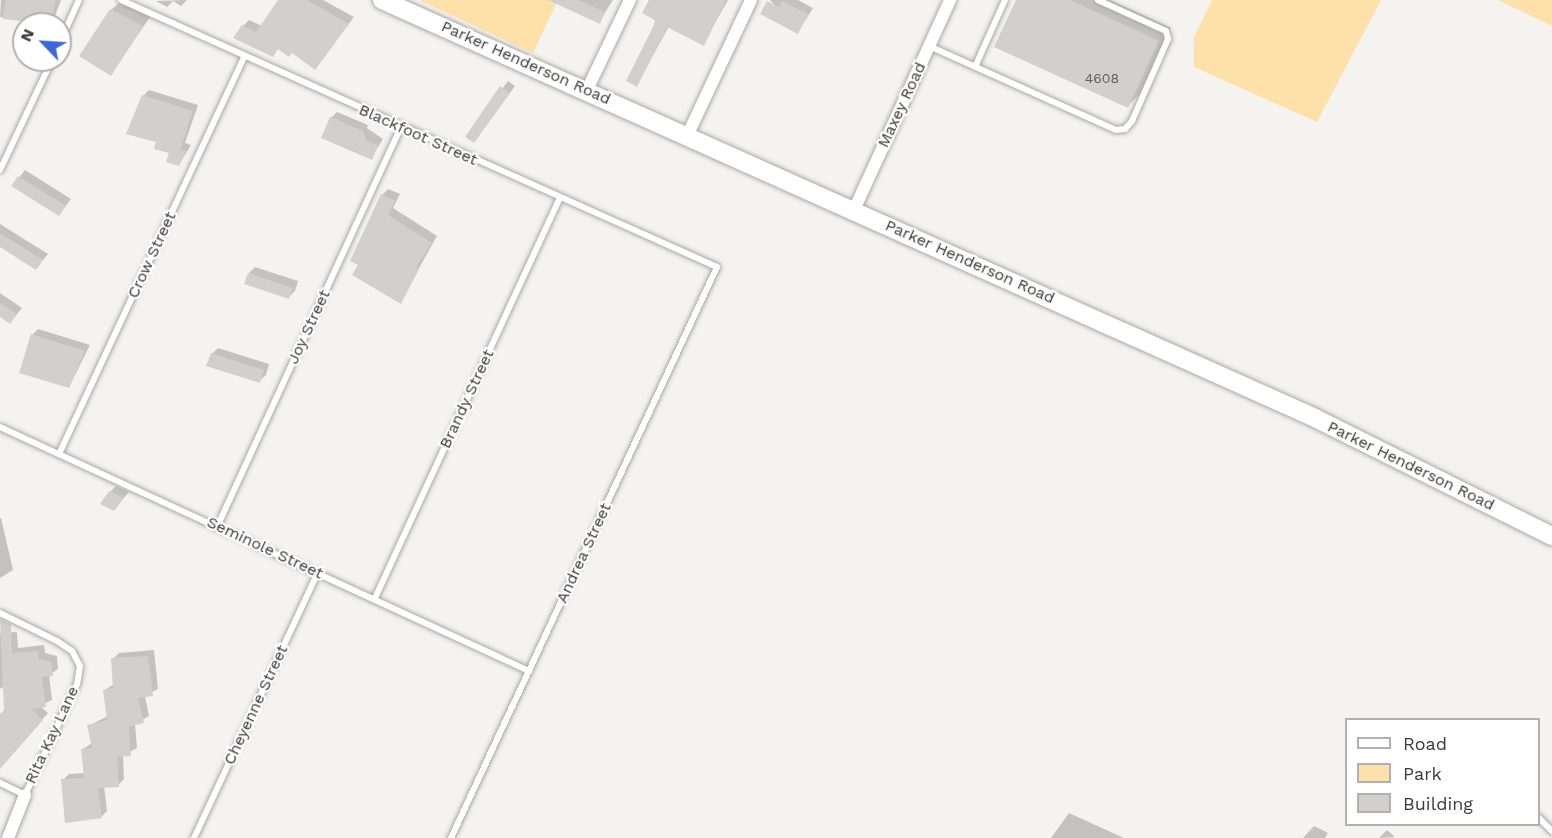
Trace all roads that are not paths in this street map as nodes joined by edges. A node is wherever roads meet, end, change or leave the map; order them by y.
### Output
1 (80, 0) edge
2 (121, 0) edge
3 (382, 0) edge
4 (630, 0) edge
5 (751, 0) edge
6 (950, 0) edge
7 (1005, 0) edge
8 (1098, 0) edge
9 (72, 17) edge
10 (929, 46) junction
11 (245, 56) junction
12 (975, 67) junction
13 (45, 72) edge
14 (587, 90) junction
15 (401, 127) junction
16 (688, 134) junction
17 (0, 170) edge
18 (559, 199) junction
19 (854, 210) junction
20 (717, 267) joint
21 (0, 427) edge
22 (59, 454) junction
23 (217, 526) junction
24 (1552, 536) edge
25 (318, 572) junction
26 (375, 598) junction
27 (0, 613) edge
28 (529, 671) junction
29 (0, 783) edge
30 (25, 795) junction
31 (1540, 818) edge
32 (1552, 831) edge
33 (8, 838) edge
34 (194, 838) edge
35 (451, 838) edge

1 - 9 lane
2 - 11 lane, Blackfoot Street
3 - 14 street, Parker Henderson Road
4 - 14 street
5 - 16 street
6 - 10 street, Maxey Road
7 - 12 lane
8 - 12 lane
10 - 12 lane
10 - 19 street, Maxey Road
11 - 15 lane, Blackfoot Street
11 - 22 lane, Crow Street
13 - 17 lane
14 - 16 street, Parker Henderson Road
15 - 18 lane, Blackfoot Street
15 - 23 lane, Joy Street
16 - 19 street, Parker Henderson Road
18 - 20 lane, Blackfoot Street
18 - 26 lane, Brandy Street
19 - 24 street, Parker Henderson Road
20 - 28 lane, Andrea Street
21 - 22 lane, Seminole Street
22 - 23 lane, Seminole Street
23 - 25 lane, Seminole Street
25 - 26 lane, Seminole Street
25 - 34 lane, Cheyenne Street
26 - 28 lane, Seminole Street
27 - 30 lane, Rita Kay Lane
28 - 35 lane, Andrea Street
29 - 30 lane
30 - 33 street
31 - 32 lane

